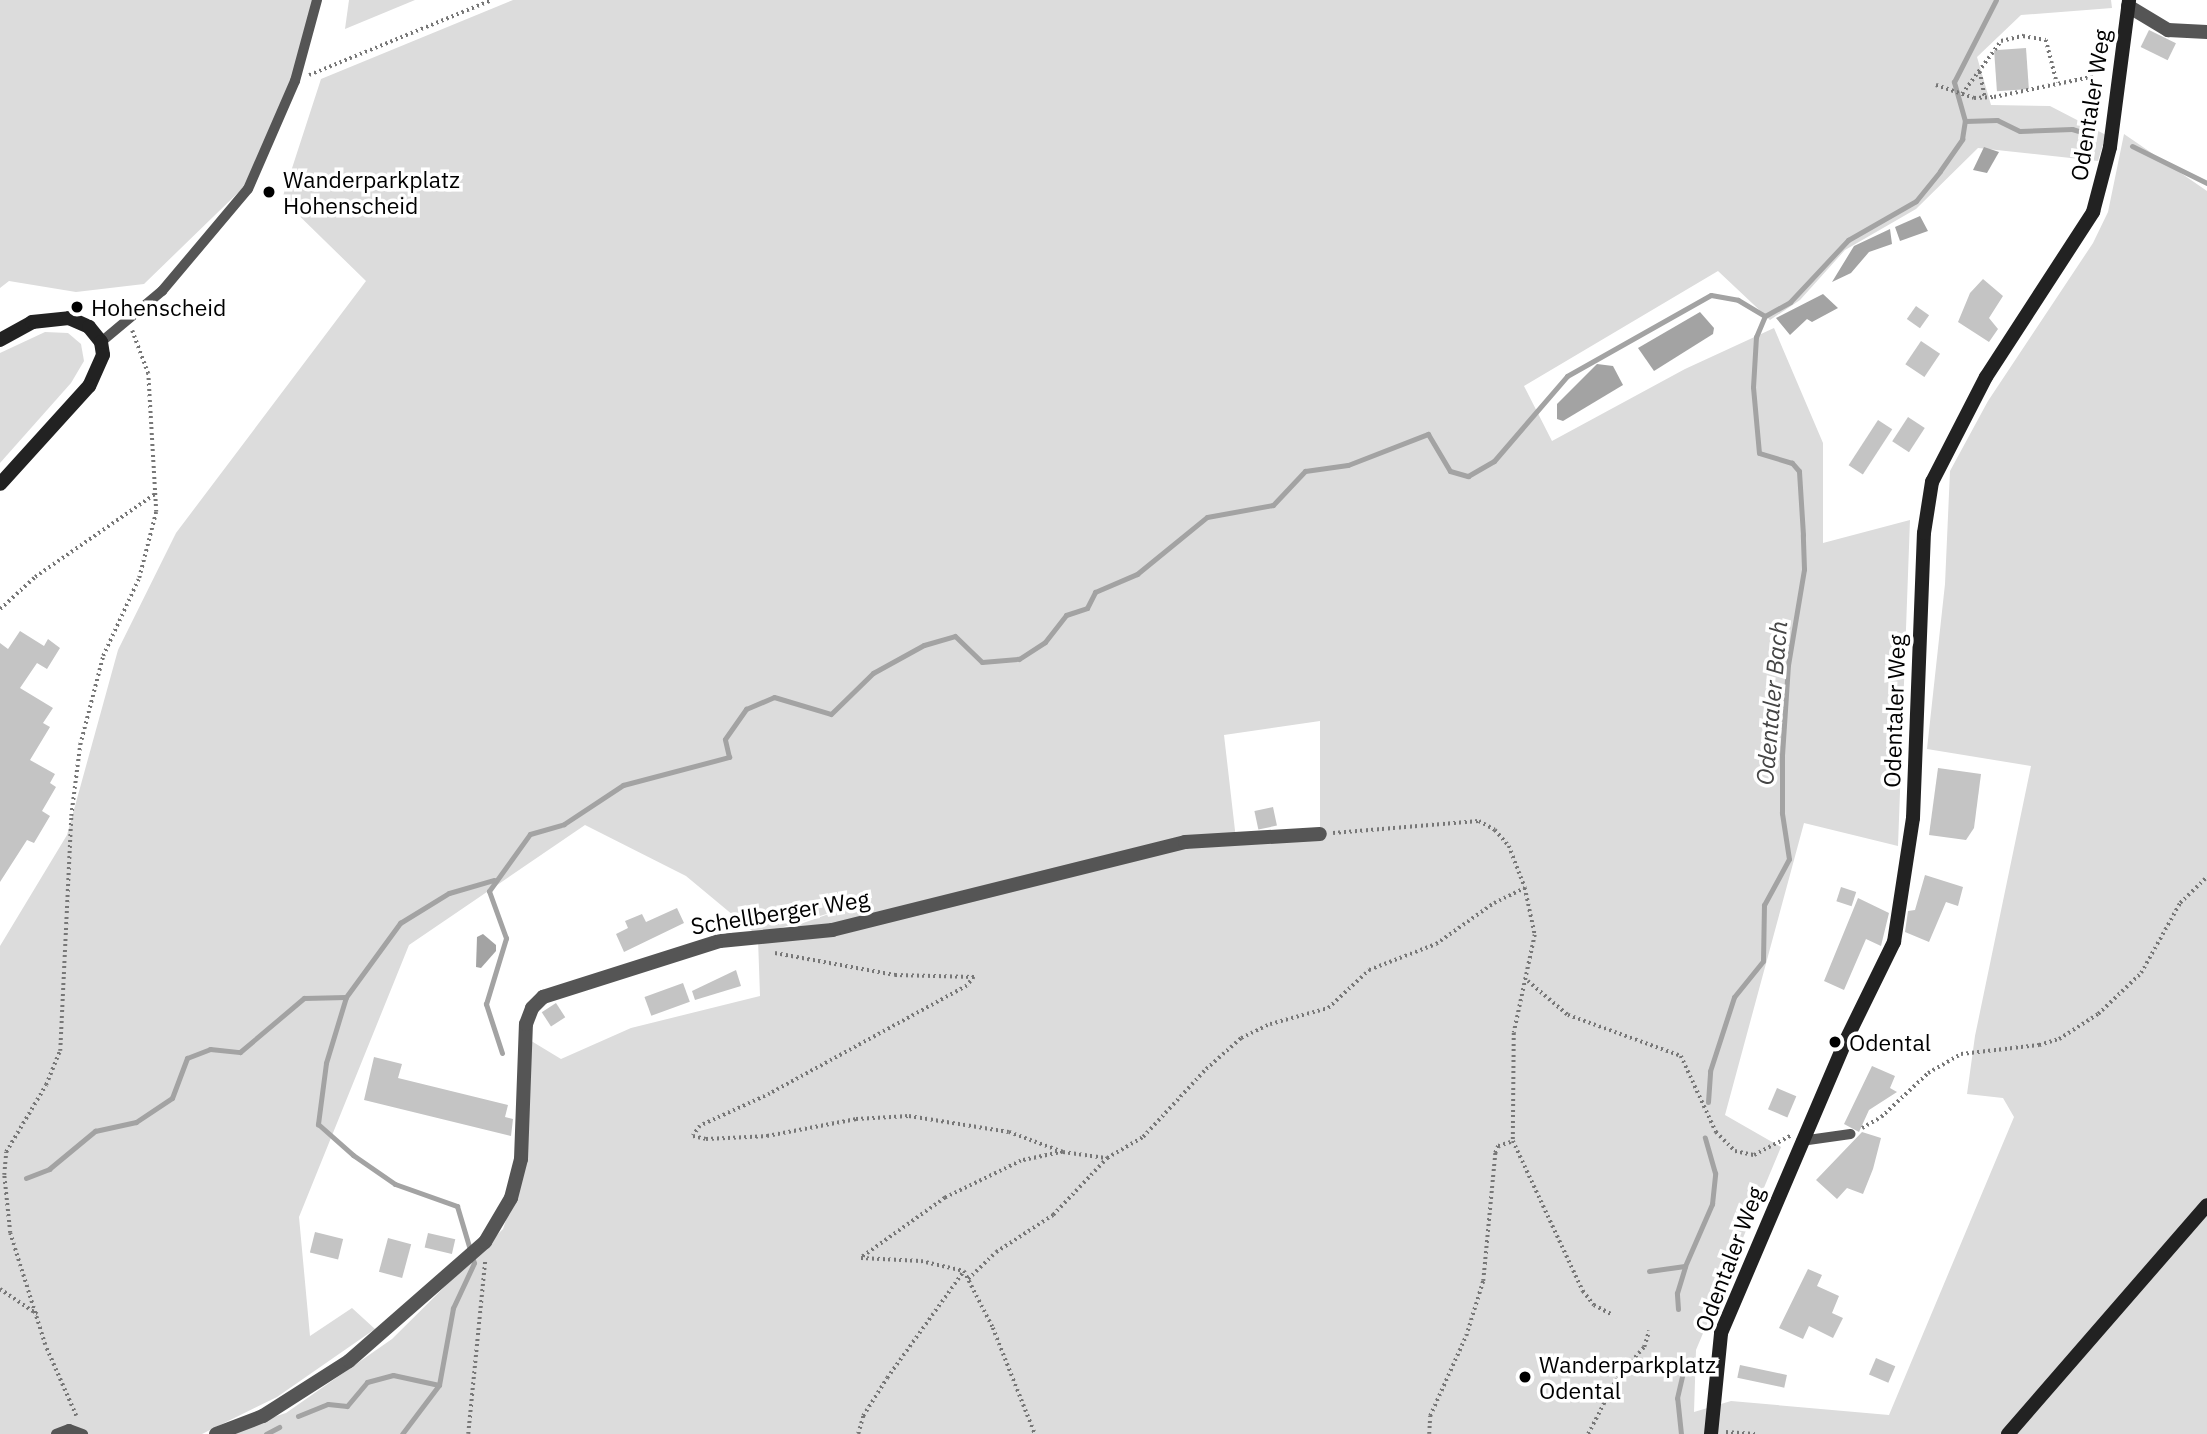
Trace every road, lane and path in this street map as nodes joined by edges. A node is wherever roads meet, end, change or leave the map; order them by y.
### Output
1 (317, 0) edge
2 (492, 0) edge
3 (2128, 3) edge
4 (2207, 32) edge
5 (2107, 47) dead end
6 (1980, 72) junction
7 (295, 81) junction
8 (2057, 83) junction
9 (1936, 85) dead end
10 (1962, 94) junction
11 (1986, 98) junction
12 (128, 322) junction
13 (0, 340) edge
14 (101, 342) junction
15 (0, 484) edge
16 (156, 493) junction
17 (0, 609) edge
18 (1320, 834) joint
19 (2207, 877) edge
20 (1525, 888) junction
21 (752, 940) junction
22 (1527, 980) junction
23 (1851, 1134) joint
24 (1513, 1141) junction
25 (1801, 1141) junction
26 (1063, 1153) junction
27 (1107, 1158) junction
28 (2207, 1205) edge
29 (482, 1245) junction
30 (964, 1272) junction
31 (968, 1279) junction
32 (0, 1289) edge
33 (1611, 1314) dead end
34 (38, 1316) junction
35 (1649, 1331) dead end
36 (81, 1429) edge
37 (1711, 1432) edge
38 (55, 1434) edge
39 (216, 1434) edge
40 (468, 1434) edge
41 (858, 1434) edge
42 (1035, 1434) edge
43 (1429, 1434) edge
44 (1588, 1434) edge
45 (1755, 1434) edge
46 (2008, 1434) edge

1 - 7 lane
2 - 7 path
3 - 4 street
3 - 25 main road, Odentaler Weg
5 - 8 path
6 - 8 path
6 - 10 path
6 - 11 path
7 - 12 lane
8 - 11 path
9 - 10 path
10 - 11 path
12 - 14 lane
12 - 16 path
13 - 14 main road
14 - 15 main road
16 - 17 path
16 - 34 path
18 - 20 path
18 - 21 street, Schellberger Weg
19 - 23 path
20 - 22 path
20 - 27 path
21 - 26 path
21 - 29 street, Schellberger Weg
22 - 24 path
22 - 25 path
23 - 25 lane
24 - 33 path
24 - 43 path
25 - 37 main road, Odentaler Weg
26 - 27 path
26 - 30 path
27 - 31 path
28 - 46 main road
29 - 39 street, Schellberger Weg
29 - 40 path
30 - 31 path
30 - 41 path
31 - 42 path
32 - 34 path
34 - 36 path
35 - 44 path
36 - 38 lane
37 - 45 path

